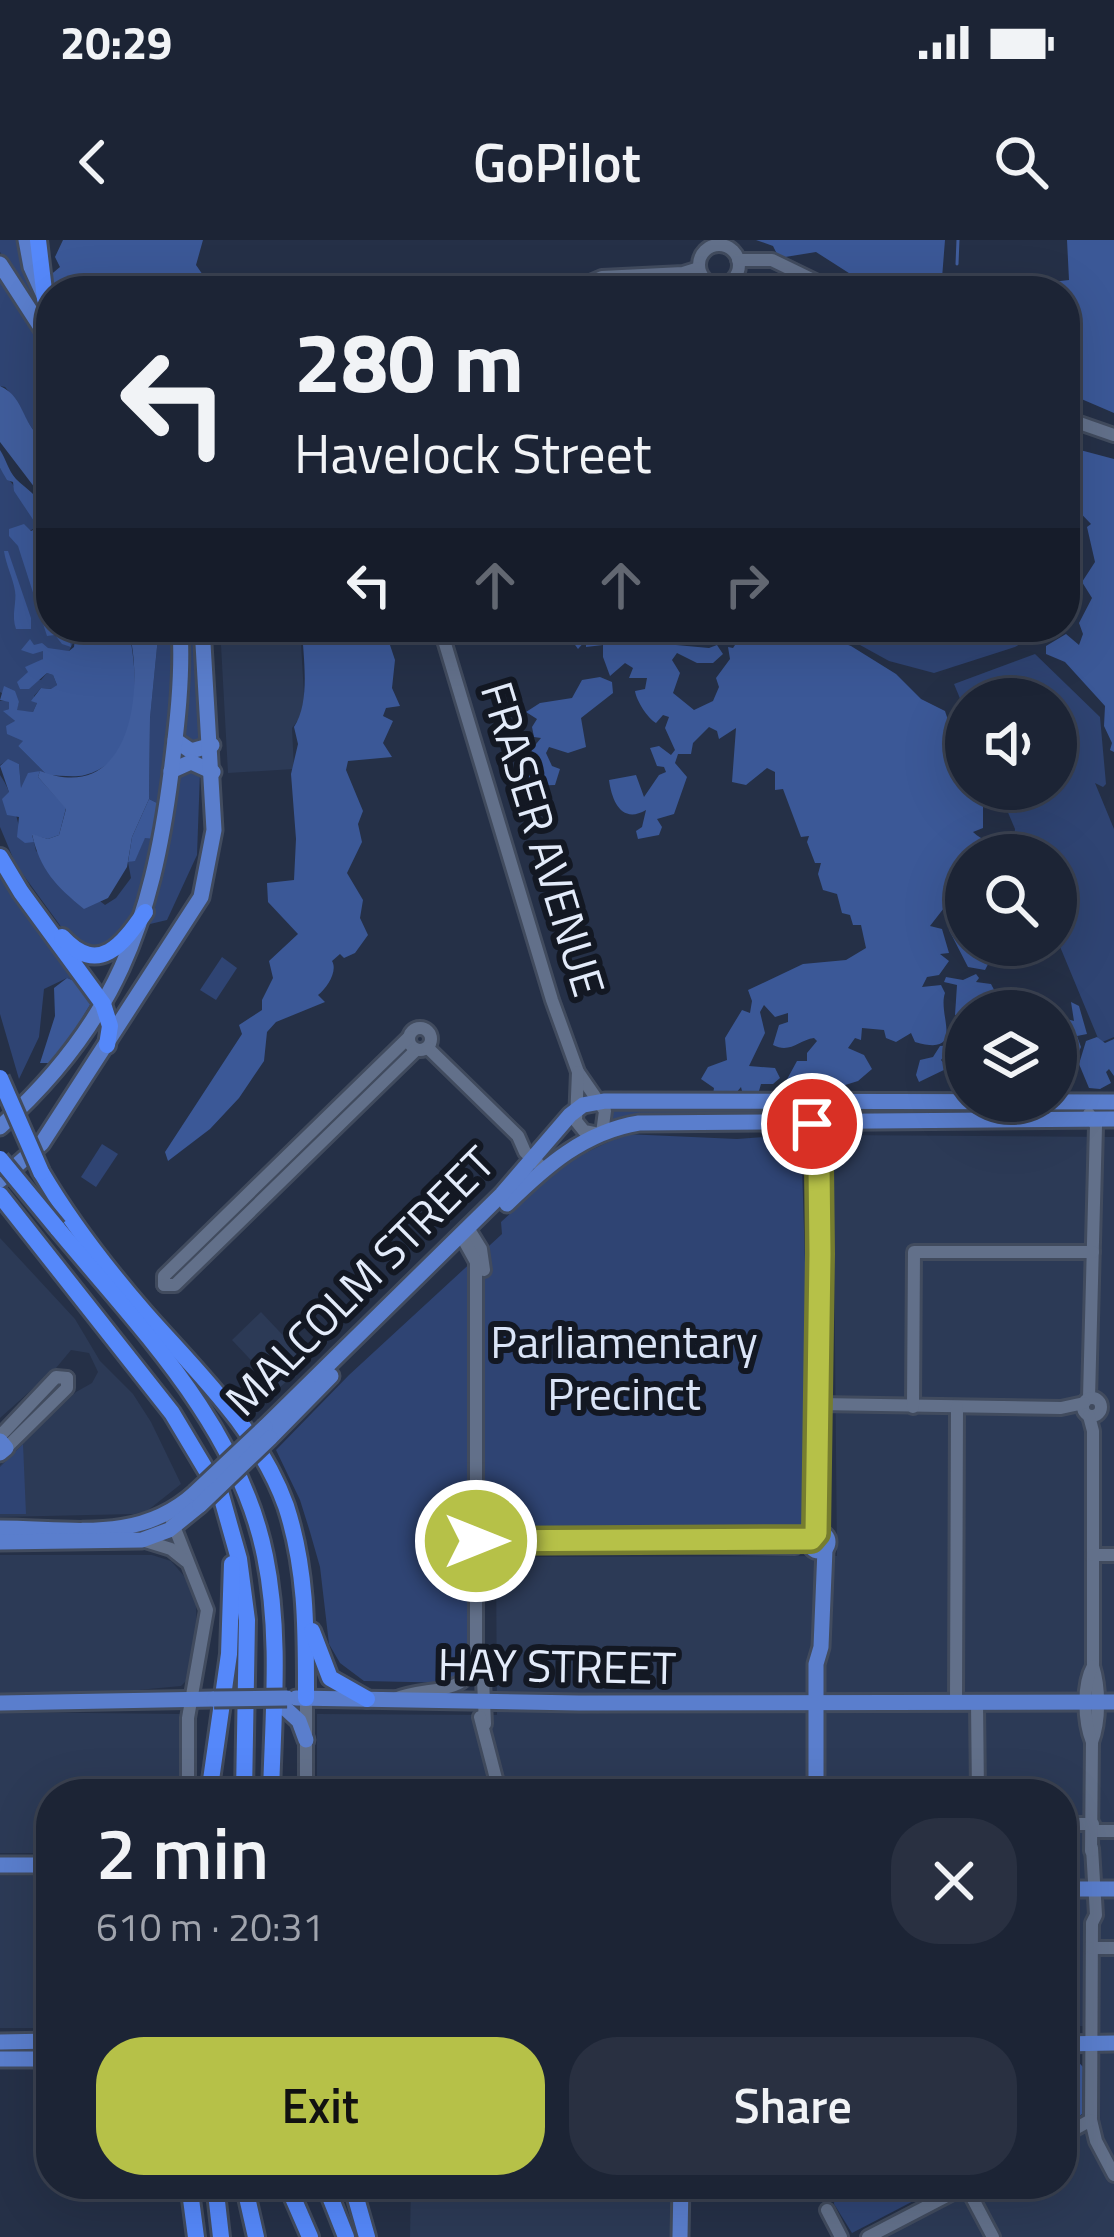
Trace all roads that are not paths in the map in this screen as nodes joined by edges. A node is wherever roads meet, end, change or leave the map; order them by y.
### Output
1 (26, 240) edge
2 (38, 240) edge
3 (710, 243) edge
4 (738, 260) junction
5 (0, 264) edge
6 (699, 268) junction
7 (44, 276) edge
8 (622, 276) edge
9 (706, 276) edge
10 (734, 276) edge
11 (805, 276) edge
12 (36, 278) edge
13 (36, 320) edge
14 (1080, 423) edge
15 (1114, 434) edge
16 (181, 642) edge
17 (203, 642) edge
18 (445, 642) edge
19 (176, 740) junction
20 (212, 746) junction
21 (171, 771) junction
22 (213, 772) junction
23 (0, 857) edge
24 (21, 892) junction
25 (145, 912) junction
26 (103, 1004) junction
27 (106, 1045) junction
28 (418, 1045) junction
29 (0, 1058) edge
30 (578, 1072) junction
31 (0, 1078) edge
32 (600, 1101) junction
33 (1077, 1102) edge
34 (1114, 1102) edge
35 (945, 1103) edge
36 (775, 1104) junction
37 (856, 1104) junction
38 (1077, 1105) edge
39 (336, 1106) junction
40 (575, 1111) junction
41 (346, 1118) junction
42 (1092, 1118) junction
43 (1114, 1118) edge
44 (8, 1122) edge
45 (818, 1122) junction
46 (601, 1134) junction
47 (518, 1136) junction
48 (548, 1141) junction
49 (0, 1159) edge
50 (539, 1164) junction
51 (277, 1175) junction
52 (0, 1180) edge
53 (0, 1195) edge
54 (0, 1209) edge
55 (63, 1222) junction
56 (467, 1235) junction
57 (36, 1245) junction
58 (1093, 1252) junction
59 (1097, 1406) edge
60 (913, 1407) junction
61 (957, 1407) junction
62 (819, 1408) junction
63 (2, 1444) edge
64 (172, 1520) junction
65 (0, 1528) edge
66 (233, 1533) junction
67 (142, 1540) junction
68 (479, 1541) junction
69 (0, 1542) edge
70 (818, 1542) junction
71 (1093, 1555) junction
72 (1114, 1555) edge
73 (194, 1571) junction
74 (308, 1619) junction
75 (367, 1699) junction
76 (394, 1699) junction
77 (190, 1701) junction
78 (293, 1702) junction
79 (476, 1702) junction
80 (977, 1702) junction
81 (1100, 1702) edge
82 (0, 1703) edge
83 (821, 1703) junction
84 (956, 1703) junction
85 (306, 1739) joint
86 (821, 1772) junction
87 (188, 1779) edge
88 (209, 1779) edge
89 (244, 1779) edge
90 (271, 1779) edge
91 (306, 1779) edge
92 (497, 1779) edge
93 (819, 1779) edge
94 (823, 1779) edge
95 (978, 1779) edge
96 (1077, 1826) edge
97 (1093, 1828) junction
98 (1114, 1831) edge
99 (0, 1864) edge
100 (36, 1864) edge
101 (1077, 1889) edge
102 (1092, 1889) junction
103 (1114, 1889) edge
104 (1092, 1948) junction
105 (1114, 1948) edge
106 (1114, 2033) edge
107 (1077, 2036) edge
108 (1090, 2038) junction
109 (1077, 2041) edge
110 (0, 2042) edge
111 (36, 2042) edge
112 (1114, 2043) edge
113 (0, 2059) edge
114 (36, 2059) edge
115 (1091, 2120) junction
116 (1077, 2127) edge
117 (1114, 2175) edge
118 (191, 2199) edge
119 (216, 2199) edge
120 (247, 2199) edge
121 (288, 2199) edge
122 (291, 2199) edge
123 (331, 2199) edge
124 (356, 2199) edge
125 (681, 2199) edge
126 (690, 2199) edge
127 (941, 2199) edge
128 (975, 2199) edge
129 (827, 2210) dead end
130 (196, 2237) edge
131 (220, 2237) edge
132 (256, 2237) edge
133 (299, 2237) edge
134 (310, 2237) edge
135 (346, 2237) edge
136 (367, 2237) edge
137 (680, 2237) edge
138 (690, 2237) edge
139 (841, 2237) edge
140 (868, 2237) edge
141 (993, 2237) edge

1 - 12 main road
2 - 7 highway
3 - 4 street
3 - 6 street
4 - 10 street
4 - 11 street
5 - 13 main road
6 - 8 street
6 - 9 street
14 - 15 street
16 - 19 main road
17 - 20 main road
18 - 30 street, FRASER AVENUE
19 - 20 main road
19 - 21 main road
20 - 22 main road
21 - 22 main road
21 - 25 main road
22 - 27 main road
23 - 24 highway
24 - 25 highway
24 - 26 highway
25 - 26 main road
26 - 27 highway
26 - 44 main road
27 - 52 main road
28 - 39 street
28 - 41 street
28 - 47 street
29 - 44 highway, bridge
30 - 32 street, FRASER AVENUE
30 - 40 street, FRASER AVENUE
31 - 44 highway, bridge
32 - 36 main road
32 - 40 main road, MALCOLM STREET
32 - 46 street
33 - 34 main road
34 - 42 street
35 - 37 main road
36 - 37 main road
36 - 45 main road
37 - 45 main road
38 - 42 street
39 - 41 street
39 - 51 street
40 - 46 street
40 - 48 main road, MALCOLM STREET
41 - 51 street
42 - 43 main road
42 - 45 main road
42 - 58 street
44 - 55 highway, bridge
45 - 46 main road
45 - 62 main road
46 - 50 main road, MALCOLM STREET
47 - 48 street
47 - 50 street
48 - 50 main road, MALCOLM STREET
49 - 55 highway, bridge
50 - 56 main road, MALCOLM STREET
51 - 51 street
53 - 57 highway
54 - 57 highway
55 - 74 highway
55 - 90 highway
56 - 64 main road, MALCOLM STREET, bridge
56 - 68 street
57 - 66 highway
58 - 59 street
58 - 60 street
59 - 61 street
59 - 71 street
60 - 61 street
60 - 62 street
61 - 84 street
62 - 70 main road
63 - 63 street
64 - 65 main road
64 - 67 main road
64 - 73 street
66 - 88 highway
66 - 89 highway
67 - 69 main road
67 - 73 street
68 - 70 street
68 - 76 street
68 - 79 street
70 - 83 main road
71 - 72 street
71 - 81 street
73 - 77 street
74 - 75 highway
74 - 78 highway
75 - 76 main road, HAY STREET
75 - 78 main road, HAY STREET
76 - 79 main road, HAY STREET
77 - 78 main road, bridge
77 - 82 main road
77 - 87 street
78 - 85 main road
79 - 83 main road, HAY STREET
79 - 92 street
80 - 81 main road, HAY STREET
80 - 84 main road, HAY STREET
80 - 95 street
81 - 97 street
83 - 84 main road, HAY STREET
83 - 86 main road
85 - 91 street
86 - 93 main road
86 - 94 main road
96 - 97 street
97 - 98 street
97 - 102 street
99 - 100 main road
101 - 102 main road
102 - 103 main road
102 - 104 street
104 - 105 street
104 - 108 street
106 - 108 main road
107 - 108 main road
108 - 109 main road
108 - 112 main road
108 - 115 street
110 - 111 main road
113 - 114 main road
115 - 116 street
115 - 117 street
118 - 130 highway
119 - 131 highway
120 - 132 highway
121 - 133 highway
122 - 134 highway
123 - 135 highway
124 - 136 highway
125 - 137 main road
126 - 138 main road
127 - 140 street
128 - 141 street
129 - 139 street

